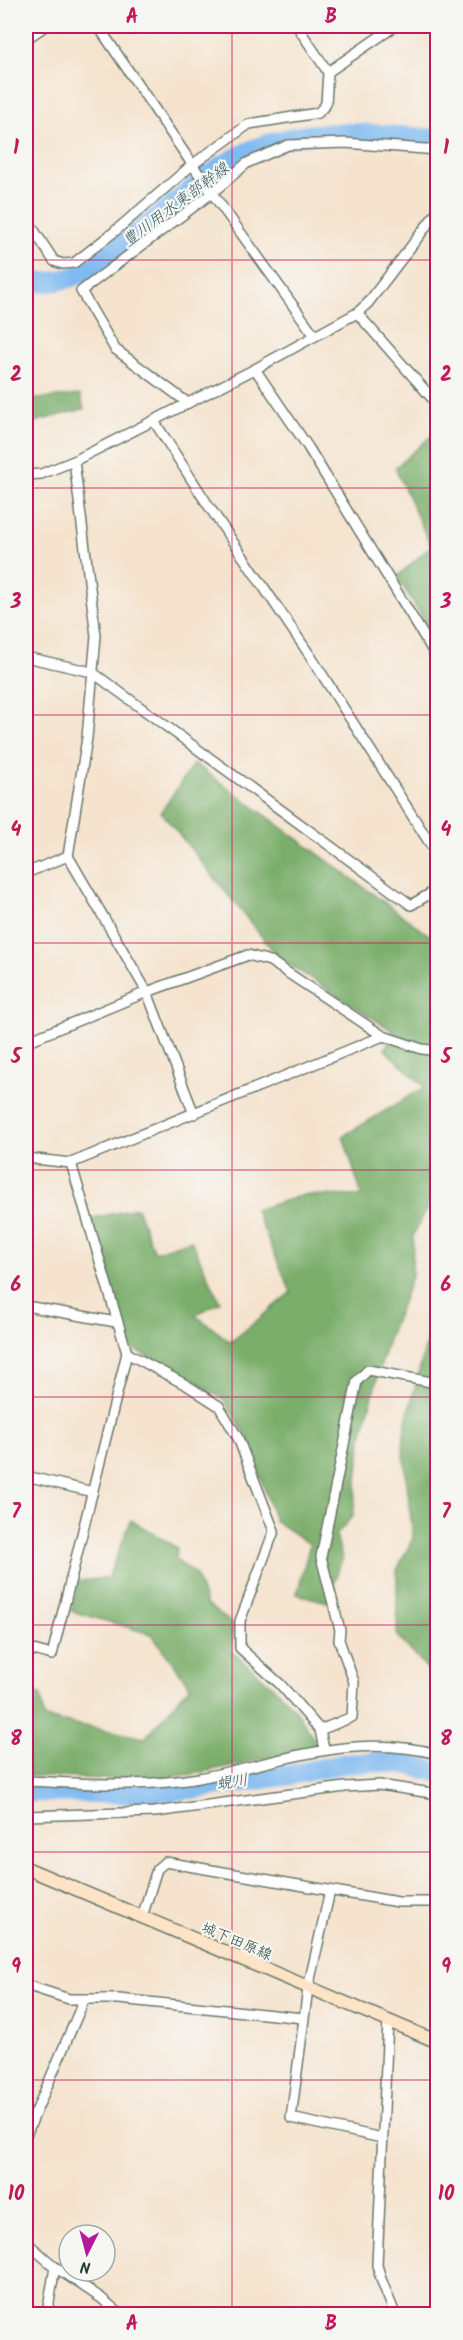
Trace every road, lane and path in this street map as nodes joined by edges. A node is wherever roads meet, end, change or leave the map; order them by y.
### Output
1 (45, 26) edge
2 (98, 26) edge
3 (297, 26) edge
4 (395, 26) edge
5 (26, 39) edge
6 (328, 72) junction
7 (438, 150) edge
8 (195, 169) junction
9 (210, 190) junction
10 (438, 211) edge
11 (26, 219) edge
12 (357, 313) junction
13 (315, 336) junction
14 (255, 369) junction
15 (188, 403) junction
16 (438, 405) edge
17 (154, 421) junction
18 (74, 461) junction
19 (26, 476) edge
20 (26, 657) edge
21 (438, 659) edge
22 (92, 672) junction
23 (68, 856) junction
24 (438, 856) edge
25 (26, 873) edge
26 (438, 889) edge
27 (147, 992) junction
28 (383, 1036) junction
29 (26, 1042) edge
30 (438, 1051) edge
31 (194, 1114) junction
32 (26, 1158) edge
33 (71, 1164) junction
34 (26, 1306) edge
35 (116, 1322) junction
36 (127, 1353) junction
37 (438, 1388) edge
38 (26, 1476) edge
39 (93, 1492) junction
40 (26, 1648) edge
41 (320, 1730) junction
42 (324, 1749) junction
43 (438, 1754) edge
44 (26, 1781) edge
45 (438, 1794) edge
46 (26, 1816) edge
47 (26, 1868) edge
48 (330, 1891) junction
49 (438, 1902) edge
50 (142, 1917) junction
51 (26, 1985) edge
52 (308, 1988) junction
53 (84, 2000) junction
54 (303, 2018) junction
55 (388, 2021) junction
56 (438, 2042) edge
57 (26, 2135) edge
58 (382, 2138) junction
59 (26, 2242) edge
60 (55, 2267) junction
61 (47, 2314) edge
62 (120, 2314) edge
63 (395, 2314) edge

1 - 5 street
2 - 8 street
3 - 6 street
4 - 6 street
6 - 8 street
7 - 9 street
8 - 9 street
8 - 11 street
9 - 13 street
9 - 15 street
10 - 12 street
12 - 13 street
12 - 16 street
13 - 14 street
14 - 15 street
14 - 21 street
15 - 17 street
17 - 18 street
17 - 24 street
18 - 19 street
18 - 22 street
20 - 22 street
22 - 23 street
22 - 26 street
23 - 25 street
23 - 27 street
27 - 28 street
27 - 29 street
27 - 31 street
28 - 30 street
28 - 31 street
31 - 33 street
32 - 33 street
33 - 35 street
34 - 35 street
35 - 36 street
36 - 39 street
36 - 41 street
37 - 41 street
38 - 39 street
39 - 40 street
41 - 42 street
42 - 43 street
42 - 44 street
45 - 46 street
47 - 50 main road, 城下田原線
48 - 49 street
48 - 50 street
48 - 52 street
50 - 52 main road, 城下田原線
51 - 53 street
52 - 54 street
52 - 55 main road, 城下田原線
53 - 54 street
53 - 57 street
54 - 58 street
55 - 56 main road, 城下田原線
55 - 58 street
58 - 63 street
59 - 60 street
60 - 61 street
60 - 62 street

